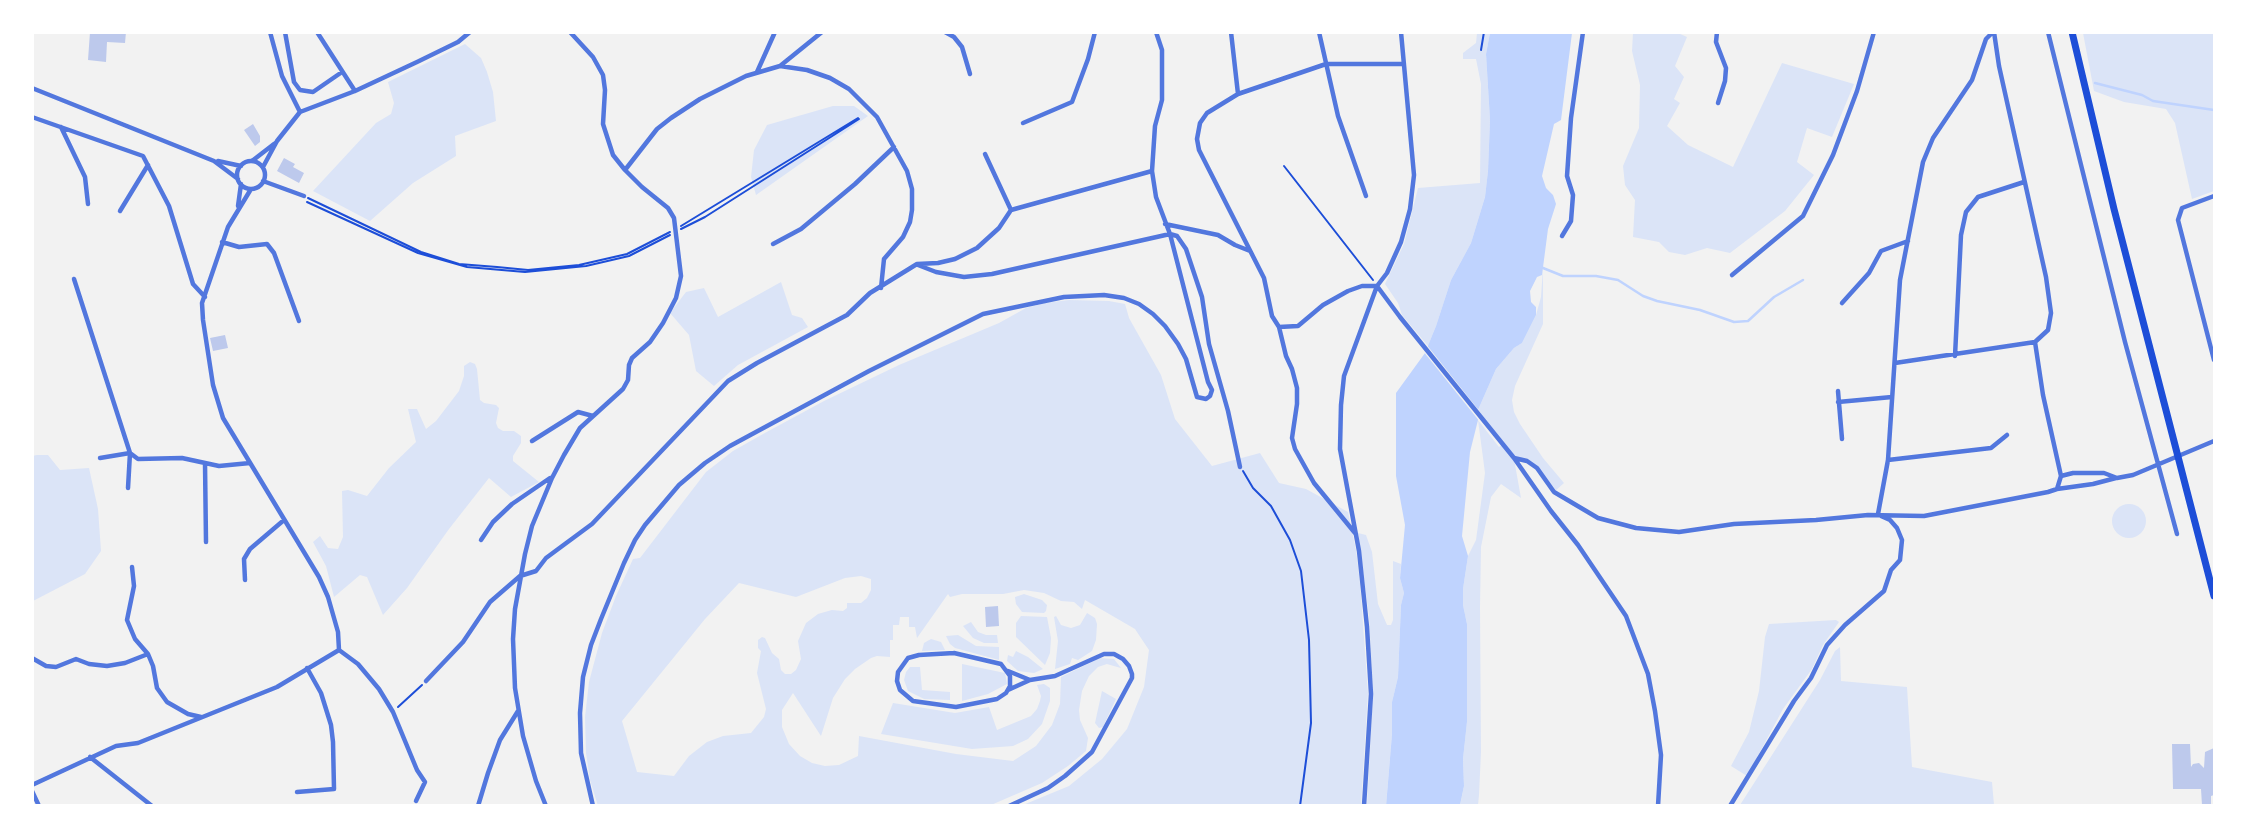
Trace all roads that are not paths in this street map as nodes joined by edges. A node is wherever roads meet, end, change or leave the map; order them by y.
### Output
1 (270, 32) edge
2 (285, 32) edge
3 (317, 32) edge
4 (470, 32) edge
5 (570, 32) edge
6 (775, 32) edge
7 (822, 32) edge
8 (945, 32) edge
9 (1094, 32) edge
10 (1156, 32) edge
11 (1231, 32) edge
12 (1319, 32) edge
13 (1401, 32) edge
14 (1583, 32) edge
15 (1718, 32) edge
16 (1874, 32) edge
17 (1994, 32) edge
18 (2048, 32) edge
19 (2072, 32) edge
20 (1326, 64) junction
21 (1404, 64) junction
22 (780, 66) junction
23 (342, 72) junction
24 (757, 72) junction
25 (970, 74) dead end
26 (32, 88) edge
27 (355, 91) junction
28 (1238, 94) junction
29 (1718, 103) dead end
30 (300, 112) junction
31 (32, 117) edge
32 (1023, 122) dead end
33 (61, 127) junction
34 (277, 141) junction
35 (894, 146) junction
36 (985, 154) dead end
37 (214, 161) junction
38 (252, 161) junction
39 (148, 165) junction
40 (241, 166) junction
41 (262, 167) junction
42 (625, 170) junction
43 (1152, 171) junction
44 (238, 179) junction
45 (264, 181) junction
46 (2024, 182) junction
47 (241, 184) junction
48 (251, 189) junction
49 (304, 196) road end
50 (1366, 196) dead end
51 (2214, 196) edge
52 (88, 204) dead end
53 (237, 210) junction
54 (1011, 210) junction
55 (120, 211) dead end
56 (1165, 224) junction
57 (1170, 234) junction
58 (1562, 236) dead end
59 (222, 242) junction
60 (1908, 242) junction
61 (773, 244) dead end
62 (1250, 251) junction
63 (917, 264) junction
64 (1732, 275) dead end
65 (74, 279) dead end
66 (1377, 286) junction
67 (881, 288) junction
68 (205, 297) junction
69 (1842, 304) dead end
70 (298, 321) dead end
71 (1279, 327) junction
72 (2035, 342) junction
73 (1955, 356) junction
74 (2214, 360) edge
75 (1895, 363) junction
76 (1838, 391) dead end
77 (1892, 397) junction
78 (1838, 402) junction
79 (593, 416) junction
80 (2008, 435) dead end
81 (1842, 440) dead end
82 (532, 441) dead end
83 (2214, 441) edge
84 (130, 453) junction
85 (2178, 457) junction
86 (100, 458) dead end
87 (1514, 458) junction
88 (1888, 460) junction
89 (205, 463) junction
90 (250, 464) junction
91 (2158, 465) junction
92 (1240, 467) road end
93 (2061, 476) junction
94 (552, 478) junction
95 (2117, 478) junction
96 (128, 488) dead end
97 (2057, 489) junction
98 (1878, 514) junction
99 (284, 520) junction
100 (1356, 534) junction
101 (2177, 534) dead end
102 (481, 540) dead end
103 (206, 542) dead end
104 (132, 567) dead end
105 (520, 576) junction
106 (245, 580) dead end
107 (2214, 596) edge
108 (339, 650) junction
109 (148, 654) junction
110 (32, 658) edge
111 (307, 668) junction
112 (1008, 671) junction
113 (1030, 680) junction
114 (426, 681) road end
115 (1008, 690) junction
116 (518, 711) junction
117 (202, 717) junction
118 (90, 757) junction
119 (32, 785) edge
120 (32, 792) edge
121 (296, 792) dead end
122 (416, 801) dead end
123 (39, 806) edge
124 (152, 806) edge
125 (478, 806) edge
126 (546, 806) edge
127 (593, 806) edge
128 (1009, 806) edge
129 (1364, 806) edge
130 (1658, 806) edge
131 (1730, 806) edge

1 - 30 street
2 - 23 street
3 - 23 street
4 - 27 street
5 - 42 street
6 - 24 street
7 - 22 street
8 - 25 street
9 - 32 street
10 - 43 street
11 - 28 street
12 - 20 street
13 - 21 street
14 - 58 street
15 - 29 street
16 - 64 street
17 - 46 street
17 - 60 street
18 - 91 street
19 - 85 main road
20 - 21 street
20 - 28 street
20 - 50 street
21 - 66 street
22 - 24 street
22 - 35 street
23 - 27 street
24 - 42 street
26 - 37 street
27 - 30 street
28 - 62 street
30 - 34 street
31 - 33 street
33 - 39 street
33 - 52 street
34 - 38 street
34 - 41 street
35 - 61 street
35 - 67 street
36 - 54 street
37 - 40 street
37 - 44 street
38 - 40 street
38 - 41 street
39 - 55 street
39 - 68 street
40 - 44 street
41 - 45 street
42 - 79 street
43 - 54 street
43 - 56 street
44 - 47 street
45 - 48 street
45 - 49 street
46 - 72 street
46 - 73 street
47 - 48 street
47 - 53 street
48 - 53 street
51 - 74 street
53 - 59 street
54 - 63 street
56 - 57 street
56 - 62 street
57 - 63 street
57 - 92 street
57 - 127 street
59 - 68 street
59 - 70 street
60 - 69 street
60 - 75 street
62 - 71 street
63 - 67 street
65 - 84 street
66 - 71 street
66 - 87 street
66 - 100 street
67 - 105 street
68 - 90 street
71 - 100 street
72 - 73 street
72 - 93 street
73 - 75 street
75 - 77 street
76 - 78 street
77 - 78 street
77 - 88 street
78 - 81 street
79 - 82 street
79 - 94 street
80 - 88 street
83 - 85 street
84 - 86 street
84 - 89 street
84 - 96 street
85 - 91 street
85 - 107 main road
87 - 98 street
87 - 130 street
88 - 98 street
89 - 90 street
89 - 103 street
90 - 99 street
91 - 95 street
91 - 101 street
93 - 95 street
93 - 97 street
94 - 102 street
94 - 105 street
95 - 97 street
97 - 98 street
98 - 131 street
99 - 106 street
99 - 108 street
100 - 129 street
104 - 109 street
105 - 114 street
105 - 116 street
108 - 111 street
108 - 122 street
109 - 110 street
109 - 117 street
111 - 117 street
111 - 121 street
112 - 113 street
112 - 115 street
112 - 115 street
113 - 115 street
113 - 128 street
116 - 125 street
116 - 126 street
117 - 118 street
118 - 119 street
118 - 124 street
120 - 123 street

